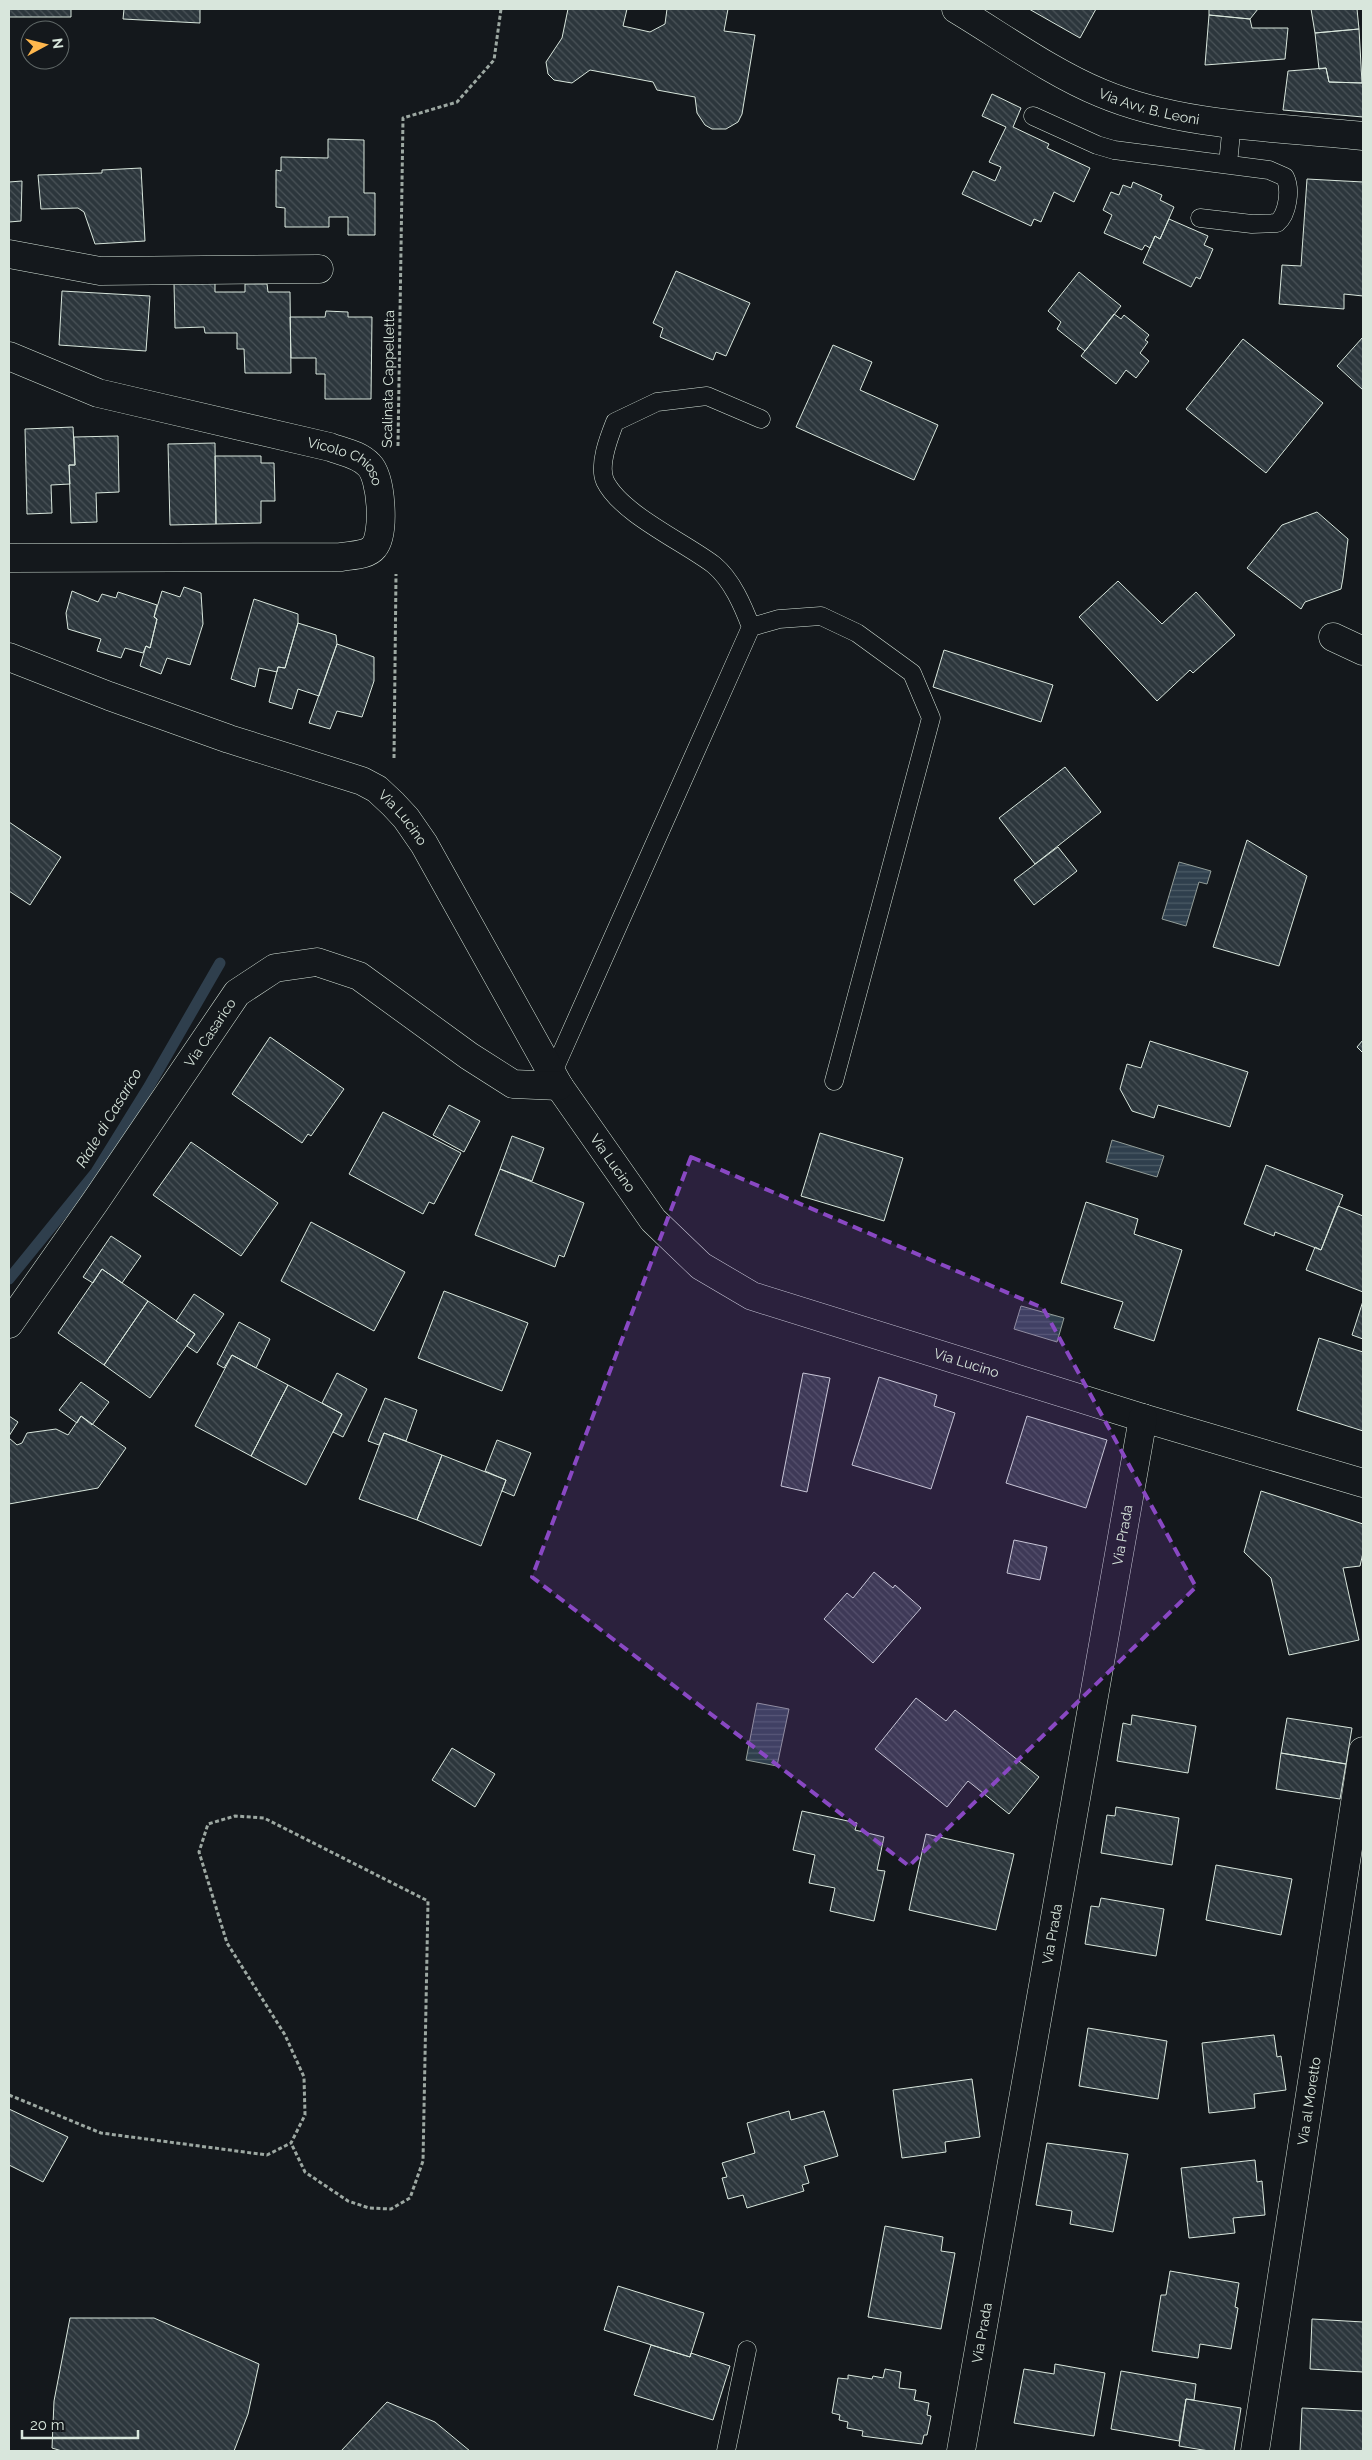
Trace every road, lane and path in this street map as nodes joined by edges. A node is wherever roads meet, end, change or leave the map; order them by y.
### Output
1 (501, 9) edge
2 (956, 9) edge
3 (1033, 116) dead end
4 (1232, 123) junction
5 (1363, 136) edge
6 (1228, 164) junction
7 (1200, 218) dead end
8 (9, 254) edge
9 (320, 269) dead end
10 (9, 356) edge
11 (761, 418) dead end
12 (398, 456) dead end
13 (9, 558) edge
14 (396, 565) dead end
15 (751, 627) junction
16 (1333, 637) dead end
17 (1363, 651) edge
18 (9, 657) edge
19 (393, 804) junction
20 (556, 1079) junction
21 (834, 1081) dead end
22 (9, 1324) edge
23 (1143, 1418) junction
24 (1363, 1483) edge
25 (1363, 1751) edge
26 (9, 2095) edge
27 (291, 2143) junction
28 (746, 2350) dead end
29 (726, 2451) edge
30 (960, 2451) edge
31 (1255, 2451) edge

1 - 12 path, Scalinata Cappelletta
2 - 4 street, Via Avv. B. Leoni
3 - 6 lane
4 - 5 street, Via Avv. B. Leoni
4 - 6 lane
6 - 7 lane
8 - 9 street
10 - 13 street, Vicolo Chioso
11 - 15 lane
14 - 19 path
15 - 20 lane
15 - 21 lane
16 - 17 street
18 - 19 street, Via Lucino
19 - 20 street, Via Lucino
20 - 22 street, Via Casarico
20 - 23 street, Via Lucino
23 - 24 street, Via Lucino
23 - 30 street, Via Prada
25 - 31 street, Via al Moretto
26 - 27 path
27 - 27 path
28 - 29 lane

